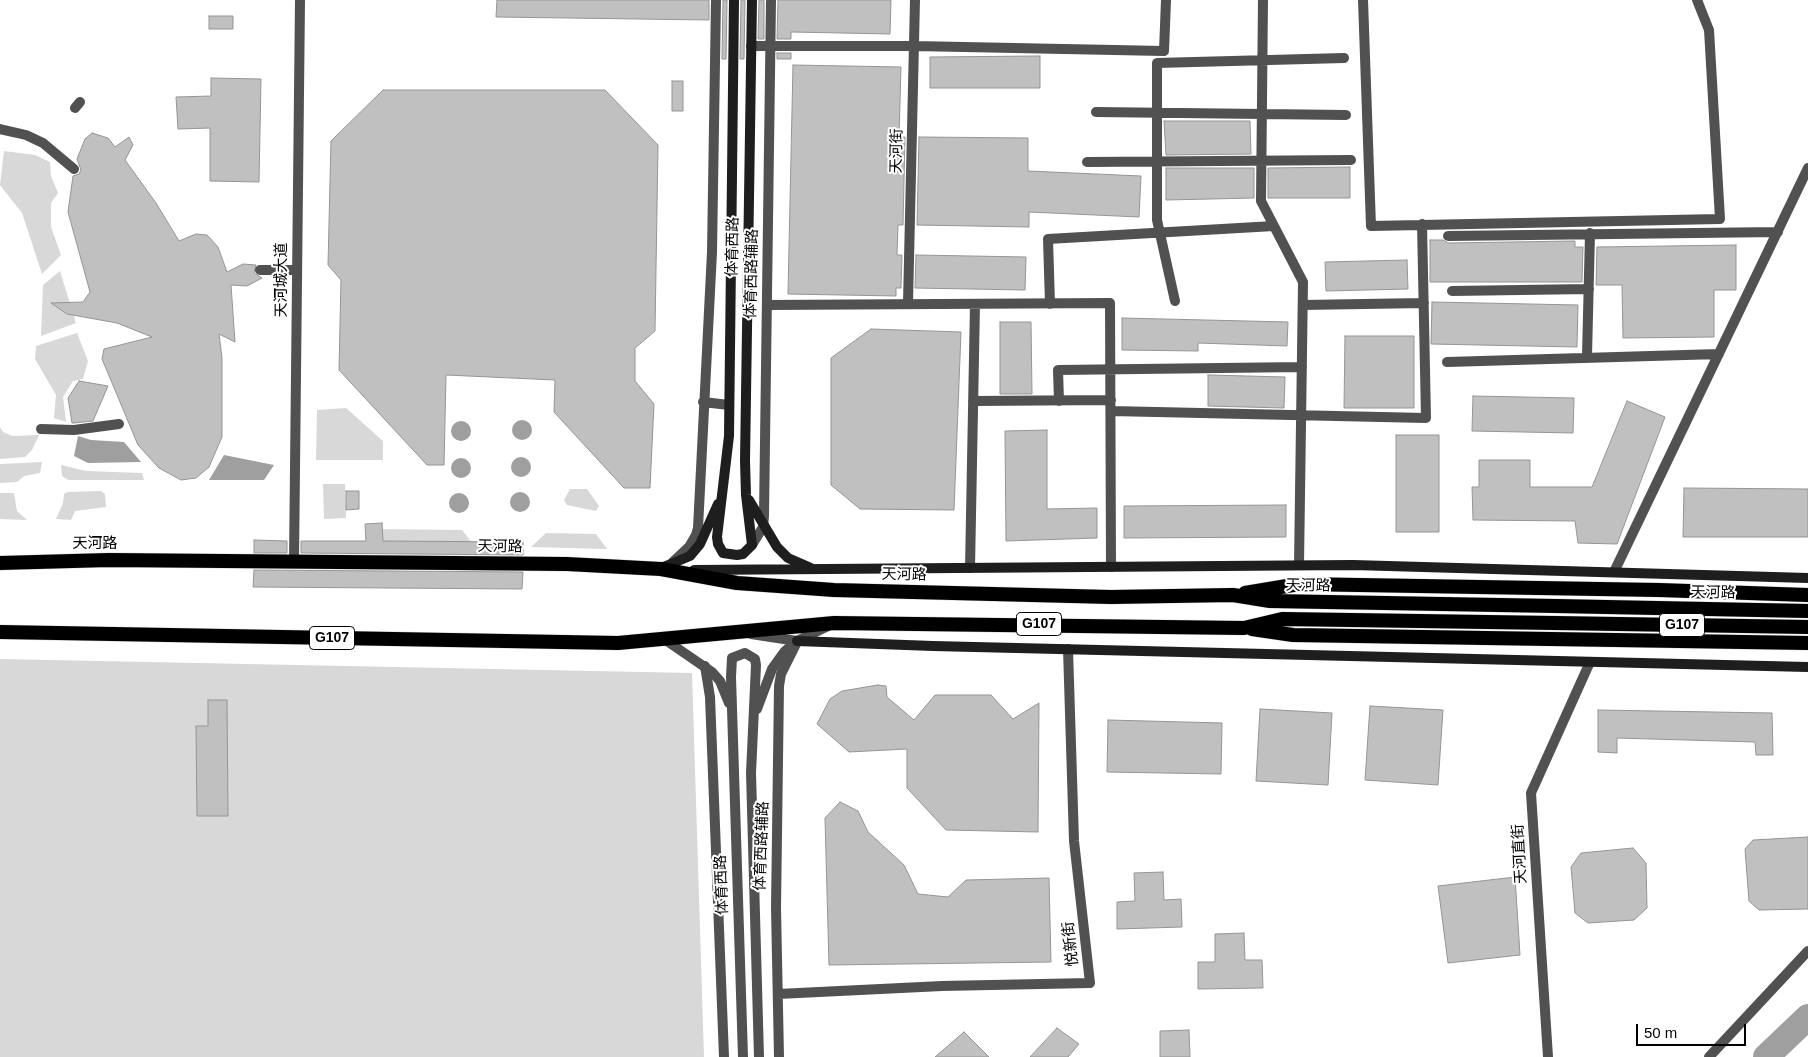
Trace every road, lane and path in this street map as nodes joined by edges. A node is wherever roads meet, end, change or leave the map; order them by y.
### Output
1 (300, 0) edge
2 (716, 0) edge
3 (734, 0) edge
4 (752, 0) edge
5 (771, 0) edge
6 (915, 0) edge
7 (1166, 0) edge
8 (1263, 0) edge
9 (1363, 0) edge
10 (1697, 0) edge
11 (751, 46) junction
12 (770, 46) junction
13 (914, 46) junction
14 (1344, 58) dead end
15 (1096, 112) dead end
16 (1346, 115) dead end
17 (0, 129) edge
18 (1351, 160) dead end
19 (1086, 162) dead end
20 (1808, 168) edge
21 (74, 169) dead end
22 (1422, 224) junction
23 (1274, 226) junction
24 (1778, 232) junction
25 (1590, 233) junction
26 (1448, 236) dead end
27 (260, 270) dead end
28 (297, 270) junction
29 (1589, 289) junction
30 (1452, 291) dead end
31 (1175, 301) dead end
32 (1424, 303) junction
33 (767, 304) junction
34 (908, 304) junction
35 (974, 304) junction
36 (1050, 304) junction
37 (1302, 305) junction
38 (1719, 354) junction
39 (1587, 356) junction
40 (1447, 362) dead end
41 (1302, 367) junction
42 (1110, 369) junction
43 (1111, 400) junction
44 (973, 401) junction
45 (1059, 401) junction
46 (703, 402) junction
47 (730, 405) junction
48 (1110, 411) junction
49 (119, 424) dead end
50 (41, 429) dead end
51 (724, 489) junction
52 (746, 495) junction
53 (763, 528) junction
54 (752, 545) junction
55 (294, 561) junction
56 (0, 563) edge
57 (1299, 565) junction
58 (1111, 567) junction
59 (970, 568) junction
60 (660, 569) junction
61 (813, 569) junction
62 (1614, 572) junction
63 (1808, 578) edge
64 (1299, 584) junction
65 (1762, 594) junction
66 (1232, 595) junction
67 (1808, 595) edge
68 (1808, 611) edge
69 (834, 623) junction
70 (1808, 627) edge
71 (1244, 628) junction
72 (727, 631) junction
73 (0, 632) edge
74 (664, 639) junction
75 (797, 641) junction
76 (1762, 642) junction
77 (1808, 643) edge
78 (1068, 649) junction
79 (1590, 662) junction
80 (705, 666) junction
81 (1808, 666) edge
82 (732, 711) junction
83 (753, 722) junction
84 (1808, 951) edge
85 (778, 994) junction
86 (724, 1057) edge
87 (743, 1057) edge
88 (759, 1057) edge
89 (779, 1057) edge
90 (1548, 1057) edge
91 (1709, 1057) edge

1 - 28 street, 天河城大道
2 - 46 street
3 - 47 main road, 体育西路
4 - 11 main road, 体育西路
5 - 12 street, 体育西路辅路
6 - 13 street, 天河街
7 - 13 street
8 - 23 street
9 - 22 street
10 - 22 street
11 - 12 street
11 - 52 main road, 体育西路
12 - 13 street
12 - 33 street, 体育西路辅路
13 - 34 street, 天河街
14 - 31 street
15 - 16 street
17 - 21 street
18 - 19 street
20 - 24 street
22 - 32 street
23 - 36 street
23 - 37 street
24 - 25 street
24 - 38 street
25 - 26 street
25 - 29 street
27 - 28 street
28 - 55 street, 天河城大道
29 - 30 street
29 - 39 street
32 - 37 street
32 - 48 street
33 - 34 street
33 - 53 street, 体育西路辅路
34 - 35 street
35 - 36 street
35 - 44 street
36 - 42 street
37 - 41 street
38 - 39 street
38 - 62 street
39 - 40 street
41 - 42 street
41 - 57 street
42 - 43 street
42 - 45 street
43 - 45 street
43 - 48 street
44 - 45 street
44 - 59 street
46 - 47 street
46 - 60 street
47 - 51 main road, 体育西路
48 - 58 street
49 - 50 street
51 - 54 main road, 体育西路
51 - 60 main road
52 - 53 main road
52 - 54 main road, 体育西路
53 - 54 street
53 - 61 main road
55 - 56 highway, 天河路 / G107
55 - 60 highway, 天河路 / G107
57 - 58 main road
57 - 62 main road
57 - 64 main road
58 - 59 main road
59 - 61 main road
60 - 61 main road
60 - 66 highway, 天河路 / G107
62 - 63 main road
64 - 65 highway
64 - 66 highway
65 - 67 highway
65 - 76 highway
66 - 68 highway, 天河路 / G107, bridge
69 - 71 highway, G107
69 - 72 highway, G107
69 - 75 street
70 - 71 highway, G107, bridge
71 - 76 highway
72 - 74 highway, G107
72 - 75 street
73 - 74 highway, G107
74 - 80 street
75 - 78 main road
75 - 83 street
75 - 85 street, 体育西路辅路
76 - 77 highway
78 - 79 main road
78 - 85 street, 悦新街
79 - 81 main road
79 - 90 street, 天河直街
80 - 82 street
80 - 86 street
82 - 83 street, 体育西路
82 - 87 street, 体育西路
83 - 88 street, 体育西路
84 - 91 street
85 - 89 street, 体育西路辅路

